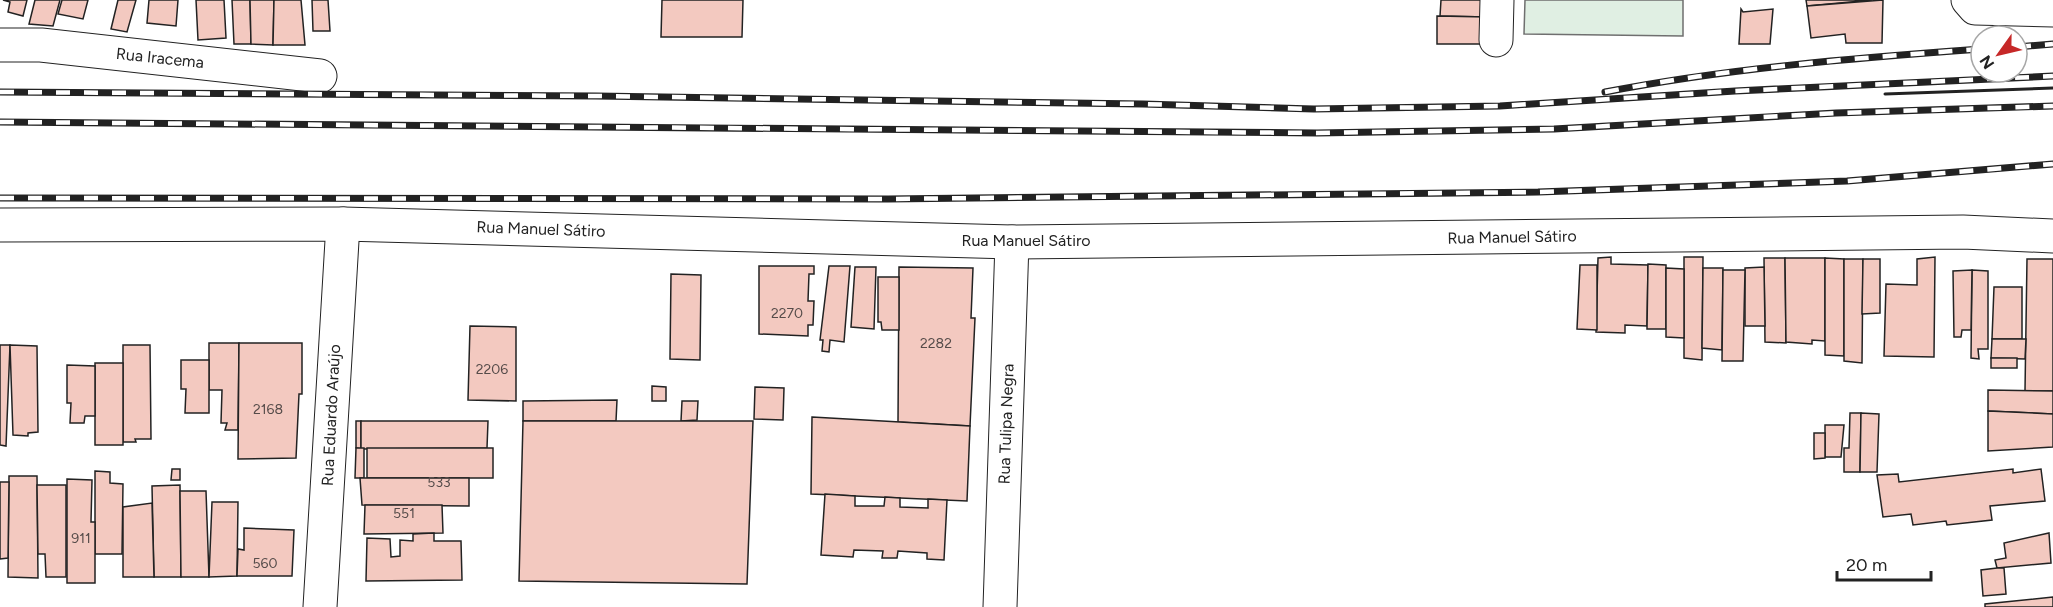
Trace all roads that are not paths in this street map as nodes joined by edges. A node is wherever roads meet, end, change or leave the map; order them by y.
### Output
1 (1497, 0) edge
2 (1968, 0) edge
3 (2053, 10) edge
4 (1496, 40) dead end
5 (0, 45) edge
6 (320, 76) dead end
7 (343, 224) junction
8 (0, 225) edge
9 (2053, 236) edge
10 (1012, 242) junction
11 (320, 607) edge
12 (1000, 607) edge

1 - 4 street
2 - 3 street
5 - 6 street, Rua Iracema
7 - 8 street, Rua Manuel Sátiro
7 - 10 street, Rua Manuel Sátiro
7 - 11 street, Rua Eduardo Araújo
9 - 10 street, Rua Manuel Sátiro
10 - 12 street, Rua Tulipa Negra

